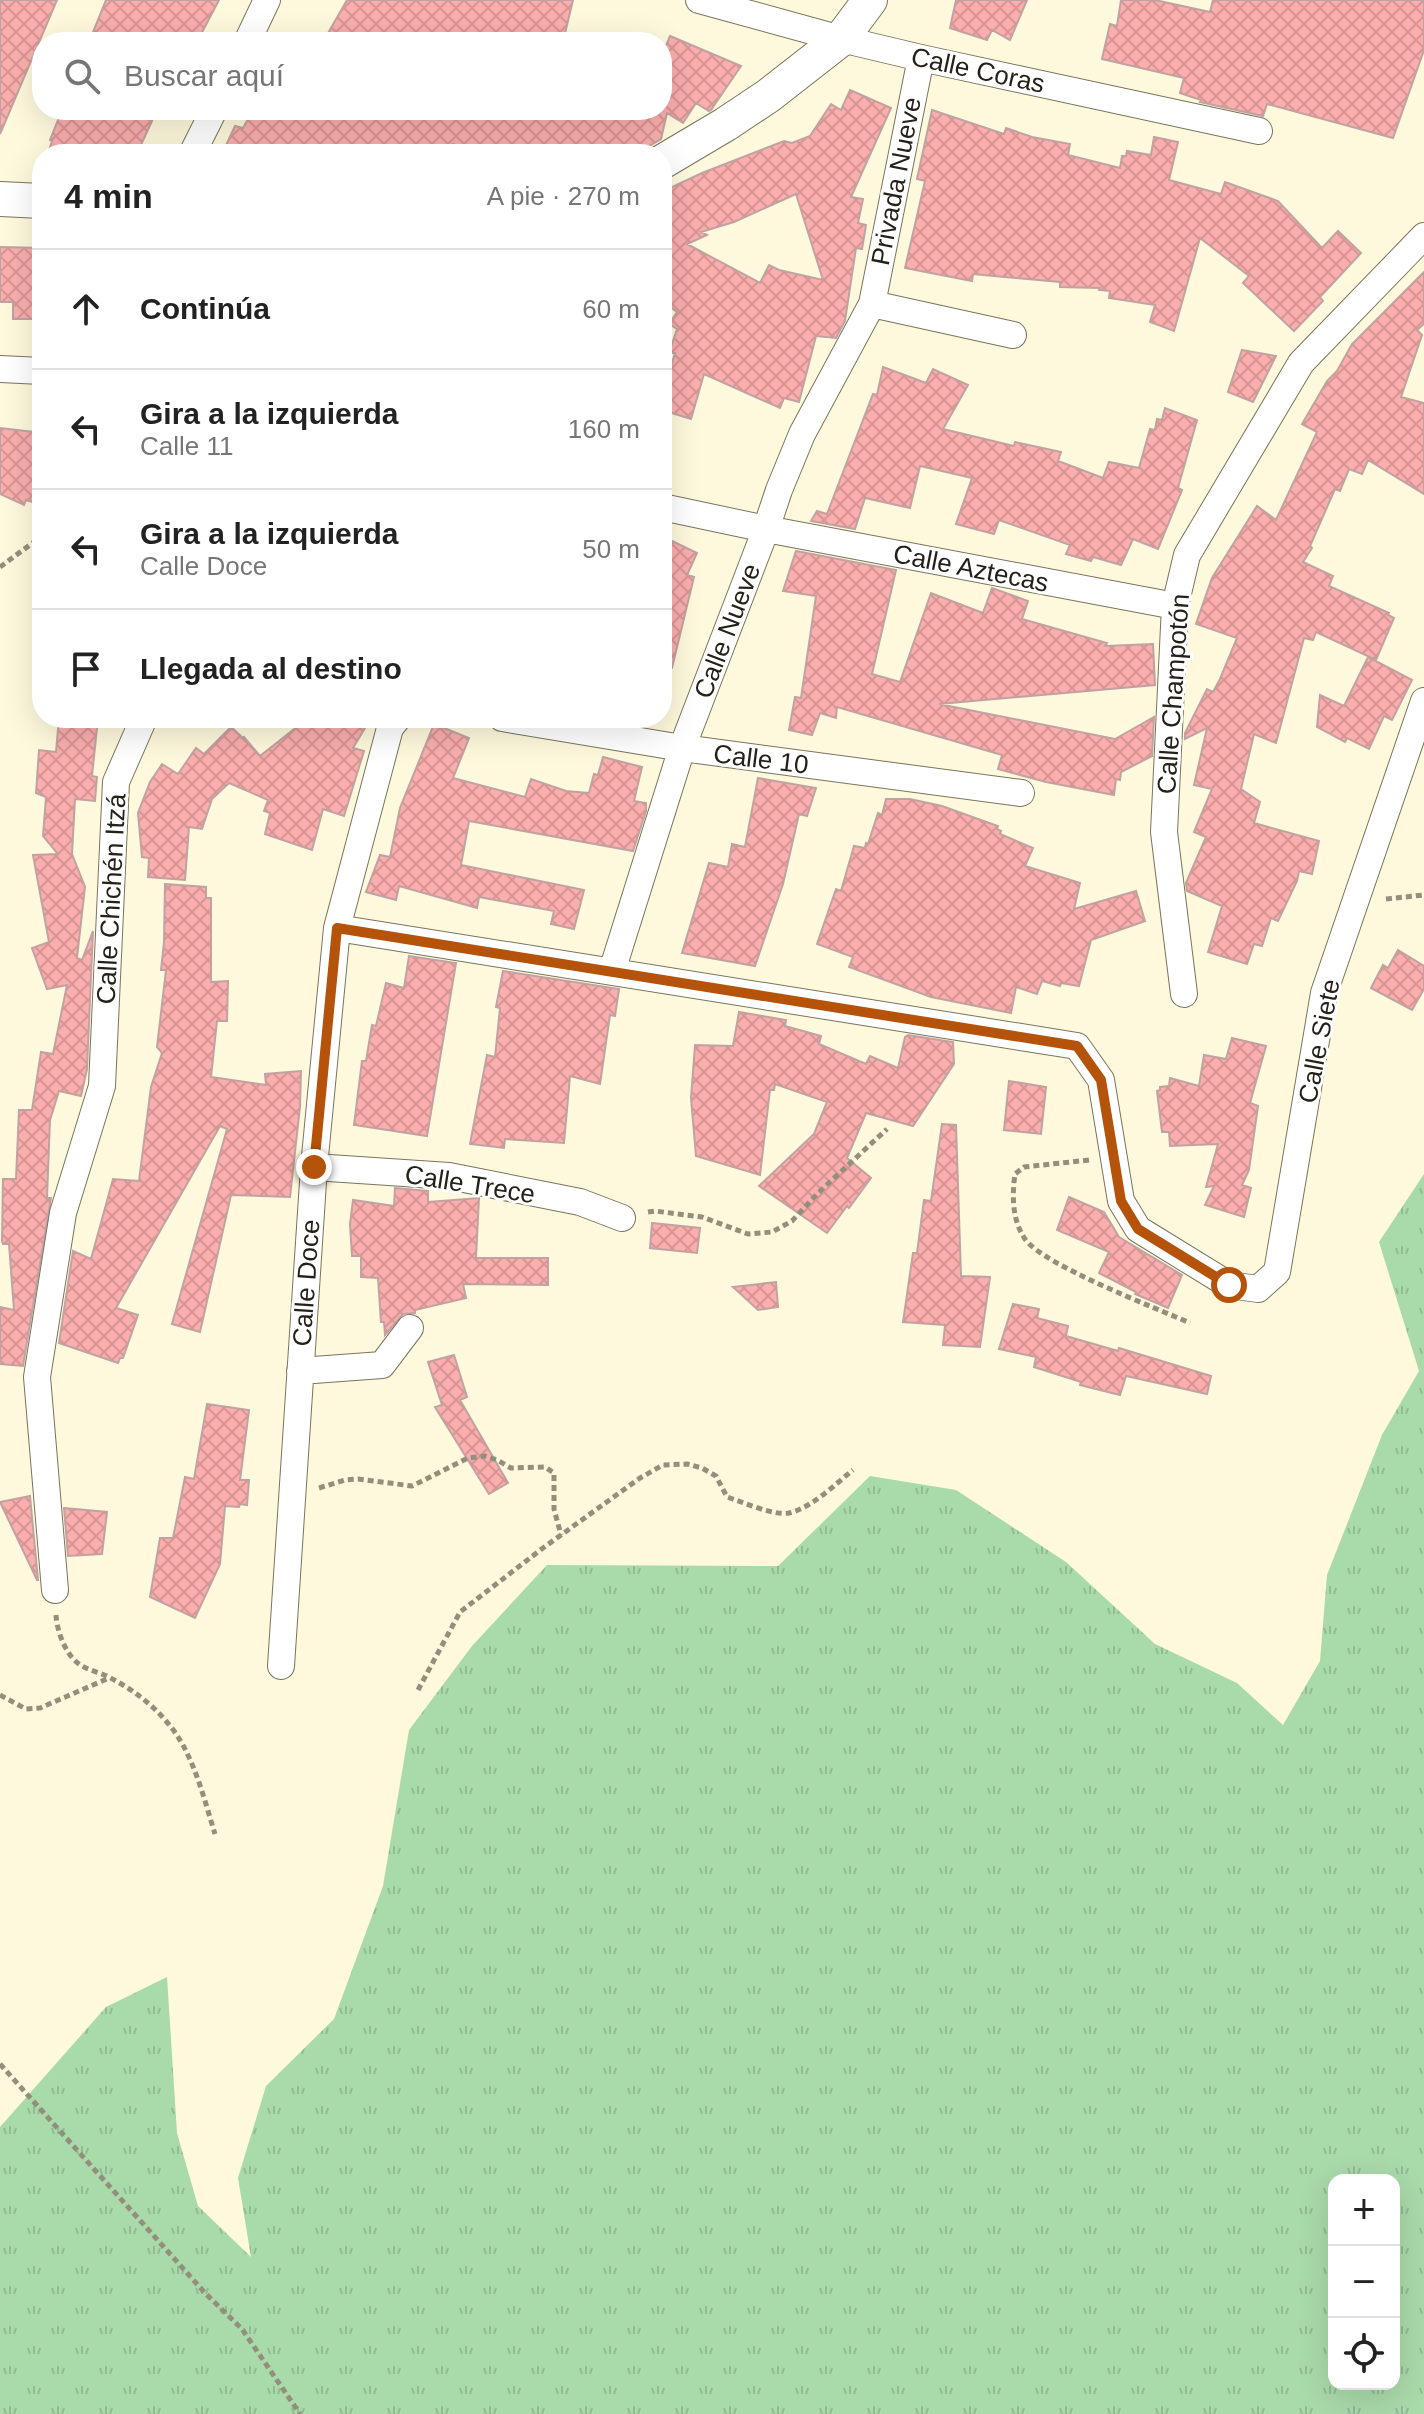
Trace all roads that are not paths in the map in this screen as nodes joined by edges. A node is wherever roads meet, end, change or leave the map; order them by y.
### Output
1 (267, 0) edge
2 (699, 0) edge
3 (870, 0) edge
4 (252, 32) edge
5 (841, 39) junction
6 (921, 58) junction
7 (209, 120) edge
8 (1259, 131) dead end
9 (197, 144) edge
10 (672, 156) edge
11 (0, 199) edge
12 (32, 201) edge
13 (1424, 236) edge
14 (872, 304) junction
15 (1013, 335) dead end
16 (0, 369) edge
17 (32, 371) edge
18 (672, 509) edge
19 (766, 529) junction
20 (1175, 606) junction
21 (1424, 701) edge
22 (140, 728) edge
23 (390, 728) edge
24 (562, 728) edge
25 (682, 748) junction
26 (1021, 793) dead end
27 (337, 928) junction
28 (612, 971) junction
29 (1184, 994) dead end
30 (314, 1167) junction
31 (622, 1218) road end
32 (410, 1328) dead end
33 (300, 1371) junction
34 (55, 1590) road end
35 (281, 1666) dead end

1 - 4 street
2 - 5 street, Calle Coras
3 - 5 street
5 - 6 street, Calle Coras
5 - 10 street
6 - 8 street, Calle Coras
6 - 14 street, Privada Nueve
7 - 9 street
11 - 12 street
13 - 20 street, Calle Champotón
14 - 15 street
14 - 19 street, Calle Nueve
16 - 17 street
18 - 19 street, Calle Aztecas
19 - 20 street, Calle Aztecas
19 - 25 street, Calle Nueve
20 - 29 street, Calle Champotón
21 - 28 street, Calle Siete
22 - 34 street, Calle Chichén Itzá
23 - 27 street, Calle Doce
24 - 25 street, Calle 10
25 - 26 street, Calle 10
25 - 28 street, Calle Nueve
27 - 28 street
27 - 30 street, Calle Doce
30 - 31 street, Calle Trece
30 - 33 street, Calle Doce
32 - 33 street
33 - 35 street, Calle Doce

